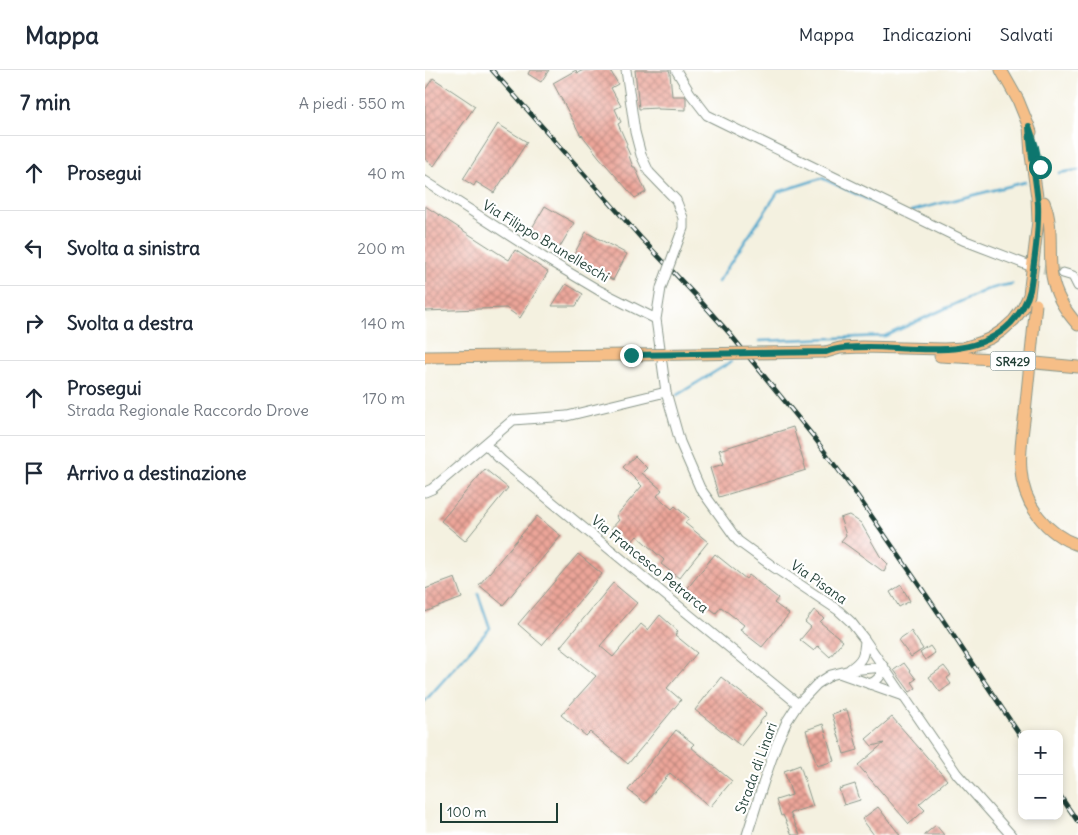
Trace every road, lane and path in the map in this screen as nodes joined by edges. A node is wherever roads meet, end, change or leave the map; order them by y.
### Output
1 (626, 70) edge
2 (676, 70) edge
3 (1001, 70) edge
4 (1029, 126) junction
5 (425, 181) edge
6 (1044, 202) junction
7 (1030, 266) tunnel mouth
8 (1063, 274) tunnel mouth
9 (1078, 286) edge
10 (657, 319) junction
11 (1078, 325) edge
12 (660, 348) dead end
13 (948, 353) junction
14 (425, 357) edge
15 (662, 364) dead end
16 (1078, 366) edge
17 (1078, 373) edge
18 (666, 392) junction
19 (485, 444) junction
20 (425, 492) edge
21 (1078, 546) edge
22 (865, 640) junction
23 (884, 667) junction
24 (849, 670) junction
25 (839, 673) junction
26 (869, 684) junction
27 (904, 696) junction
28 (798, 704) junction
29 (747, 835) edge
30 (1011, 835) edge

1 - 10 street, bridge
2 - 7 street
3 - 4 main road
4 - 6 main road
4 - 13 main road
5 - 10 street, Via Filippo Brunelleschi
6 - 11 main road
6 - 21 main road, bridge
8 - 9 street
10 - 12 street
13 - 14 main road, bridge
13 - 16 main road, SR429
13 - 17 main road
15 - 18 street, Via Pisana
18 - 19 street
18 - 22 street, Via Pisana
19 - 20 street
19 - 28 street, Via Francesco Petrarca
22 - 23 street, Via Pisana
22 - 24 street
23 - 24 street, Strada di Linari
23 - 26 street
23 - 27 street, Via Pisana
24 - 25 street, Strada di Linari
25 - 26 street
25 - 28 street, Strada di Linari
26 - 27 street
27 - 30 street, Via Pisana
28 - 29 street, Strada di Linari

